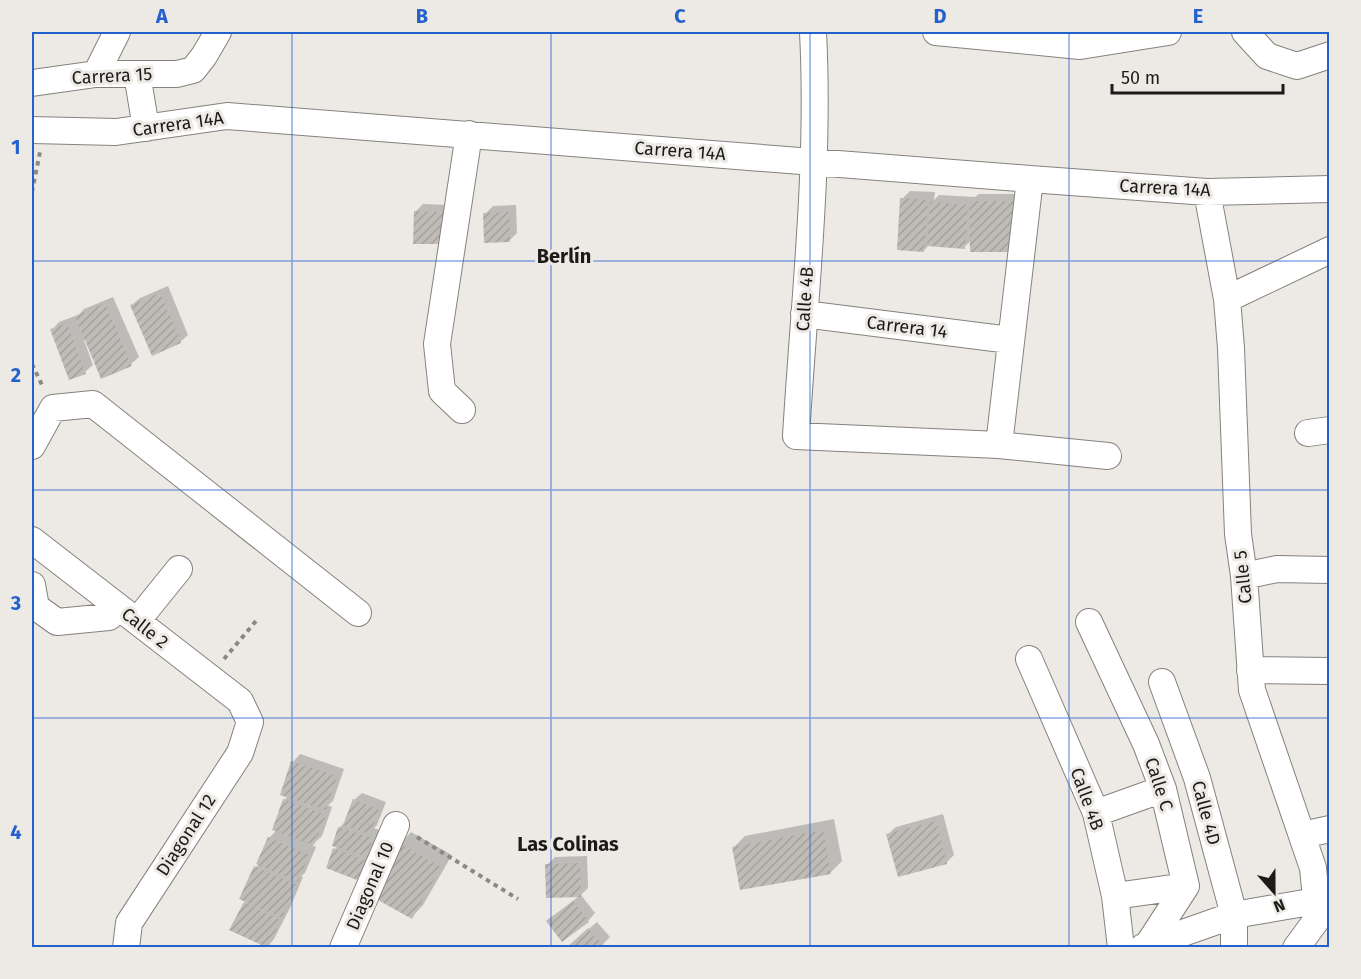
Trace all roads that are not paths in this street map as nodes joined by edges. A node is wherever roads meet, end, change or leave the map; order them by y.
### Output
1 (117, 32) edge
2 (218, 32) edge
3 (813, 32) edge
4 (936, 32) edge
5 (1168, 32) edge
6 (1245, 32) edge
7 (1075, 39) edge
8 (1329, 55) edge
9 (96, 74) junction
10 (137, 75) junction
11 (32, 83) edge
12 (146, 128) junction
13 (38, 130) edge
14 (469, 134) junction
15 (814, 161) junction
16 (1030, 179) junction
17 (1329, 189) edge
18 (1207, 192) junction
19 (1329, 250) edge
20 (1227, 299) junction
21 (804, 315) junction
22 (1010, 340) junction
23 (462, 410) dead end
24 (999, 445) junction
25 (32, 446) edge
26 (1108, 456) dead end
27 (36, 543) edge
28 (179, 569) dead end
29 (1329, 570) edge
30 (1244, 576) junction
31 (32, 584) edge
32 (358, 613) dead end
33 (128, 615) junction
34 (1089, 622) dead end
35 (1029, 659) dead end
36 (1250, 670) junction
37 (1329, 671) edge
38 (1162, 682) dead end
39 (250, 722) joint
40 (1163, 789) junction
41 (1096, 813) junction
42 (396, 825) road end
43 (1329, 829) edge
44 (1302, 835) junction
45 (1186, 886) junction
46 (1115, 896) junction
47 (1316, 902) junction
48 (1234, 915) junction
49 (1143, 946) edge
50 (126, 948) edge
51 (343, 948) edge
52 (1121, 948) edge
53 (1234, 948) edge
54 (1296, 948) edge

1 - 9 street
2 - 10 street, Carrera 15
3 - 15 street, Calle 4B
4 - 7 street
5 - 7 street
6 - 8 street
9 - 10 street, Carrera 15
9 - 11 street, Carrera 15
10 - 12 street
12 - 13 street, Carrera 14A
12 - 14 street, Carrera 14A
14 - 15 street, Carrera 14A
14 - 23 street
15 - 16 street, Carrera 14A
15 - 21 street, Calle 4B
16 - 18 street, Carrera 14A
16 - 22 street
17 - 18 street, Carrera 14A
18 - 20 street, Calle 5
19 - 20 street
20 - 30 street, Calle 5
21 - 22 street, Carrera 14
21 - 24 street, Calle 4B
22 - 24 street
24 - 26 street
25 - 32 street
27 - 31 street
27 - 33 street, Calle 2
28 - 33 street
29 - 30 street
30 - 36 street, Calle 5
31 - 33 street
33 - 39 street, Calle 2
34 - 40 street, Calle C
35 - 41 street, Calle 4B
36 - 37 street
36 - 44 street, Calle 5
38 - 48 street, Calle 4D
39 - 50 street, Diagonal 12
40 - 41 street
40 - 45 street, Calle C
41 - 46 street, Calle 4B
42 - 51 street, Diagonal 10
43 - 44 street
44 - 47 street, Calle 5
45 - 46 street
45 - 49 street
46 - 52 street, Calle 4B
47 - 48 street
47 - 54 street, Calle 5
48 - 49 street
48 - 53 street, Calle 4D

